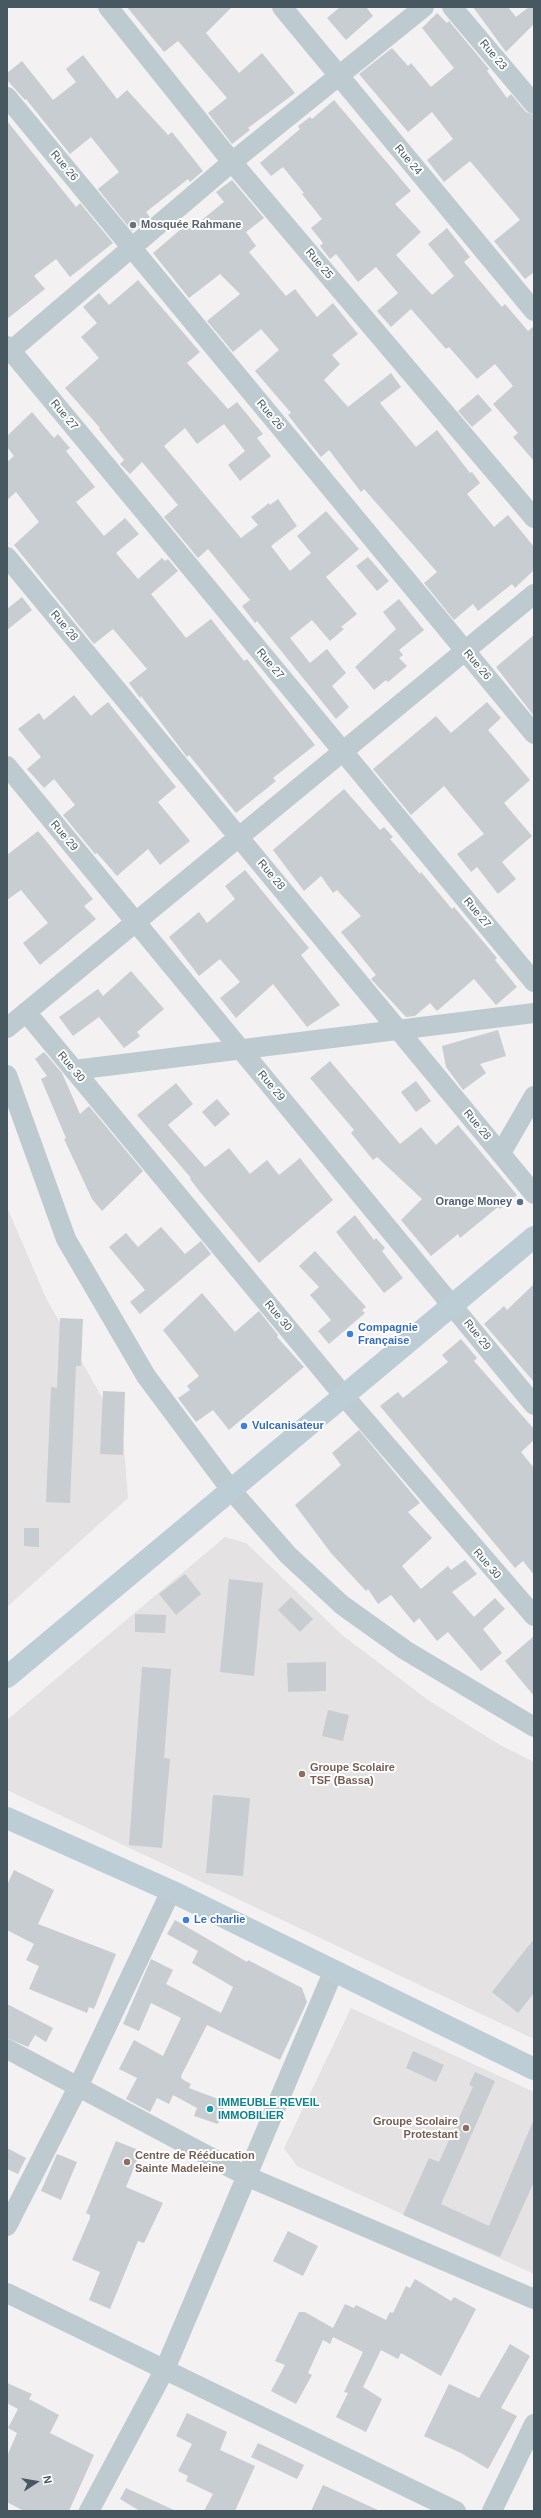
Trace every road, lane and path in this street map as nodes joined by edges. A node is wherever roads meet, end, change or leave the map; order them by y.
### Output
1 (108, 7) edge
2 (282, 7) edge
3 (424, 7) edge
4 (452, 7) edge
5 (337, 75) junction
6 (7, 97) edge
7 (534, 104) edge
8 (232, 162) junction
9 (133, 249) junction
10 (534, 311) edge
11 (8, 350) edge
12 (534, 518) edge
13 (7, 557) edge
14 (534, 594) edge
15 (466, 651) junction
16 (534, 734) edge
17 (343, 752) junction
18 (7, 766) edge
19 (239, 837) junction
20 (136, 922) junction
21 (534, 982) edge
22 (26, 1012) junction
23 (534, 1013) edge
24 (7, 1028) edge
25 (398, 1030) junction
26 (240, 1049) junction
27 (74, 1070) junction
28 (7, 1075) edge
29 (534, 1096) edge
30 (501, 1153) junction
31 (534, 1194) edge
32 (534, 1237) edge
33 (452, 1305) junction
34 (344, 1396) junction
35 (534, 1405) edge
36 (231, 1490) junction
37 (534, 1616) edge
38 (7, 1677) edge
39 (534, 1727) edge
40 (7, 1818) edge
41 (171, 1891) junction
42 (334, 1970) junction
43 (7, 2049) edge
44 (534, 2069) edge
45 (78, 2087) junction
46 (246, 2176) junction
47 (7, 2226) edge
48 (7, 2293) edge
49 (534, 2300) edge
50 (166, 2368) junction
51 (534, 2424) edge
52 (88, 2511) edge
53 (456, 2511) edge
54 (492, 2511) edge

1 - 8 street, Rue 25
2 - 5 street, Rue 24
3 - 5 street
4 - 7 street, Rue 23
5 - 8 street
5 - 10 street, Rue 24
6 - 9 street, Rue 26
8 - 9 street
8 - 12 street, Rue 25
9 - 11 street
9 - 15 street, Rue 26
11 - 17 street, Rue 27
13 - 19 street, Rue 28
14 - 15 street
15 - 16 street, Rue 26
15 - 17 street
17 - 19 street
17 - 21 street, Rue 27
18 - 20 street, Rue 29
19 - 20 street
19 - 25 street, Rue 28
20 - 22 street
20 - 26 street, Rue 29
22 - 24 street
22 - 27 street, Rue 30
23 - 25 street
25 - 26 street
25 - 30 street, Rue 28
26 - 27 street
26 - 33 street, Rue 29
27 - 34 street, Rue 30
28 - 36 street
29 - 30 street
30 - 31 street, Rue 28
32 - 33 main road
33 - 34 main road
33 - 35 street, Rue 29
34 - 36 main road
34 - 37 street, Rue 30
36 - 38 main road
36 - 39 street
40 - 41 main road
41 - 42 main road
41 - 45 street
42 - 44 main road
42 - 46 street
43 - 45 street
45 - 46 street
45 - 47 street
46 - 49 street
46 - 50 street
48 - 50 street
50 - 52 street
50 - 53 street
51 - 54 street

